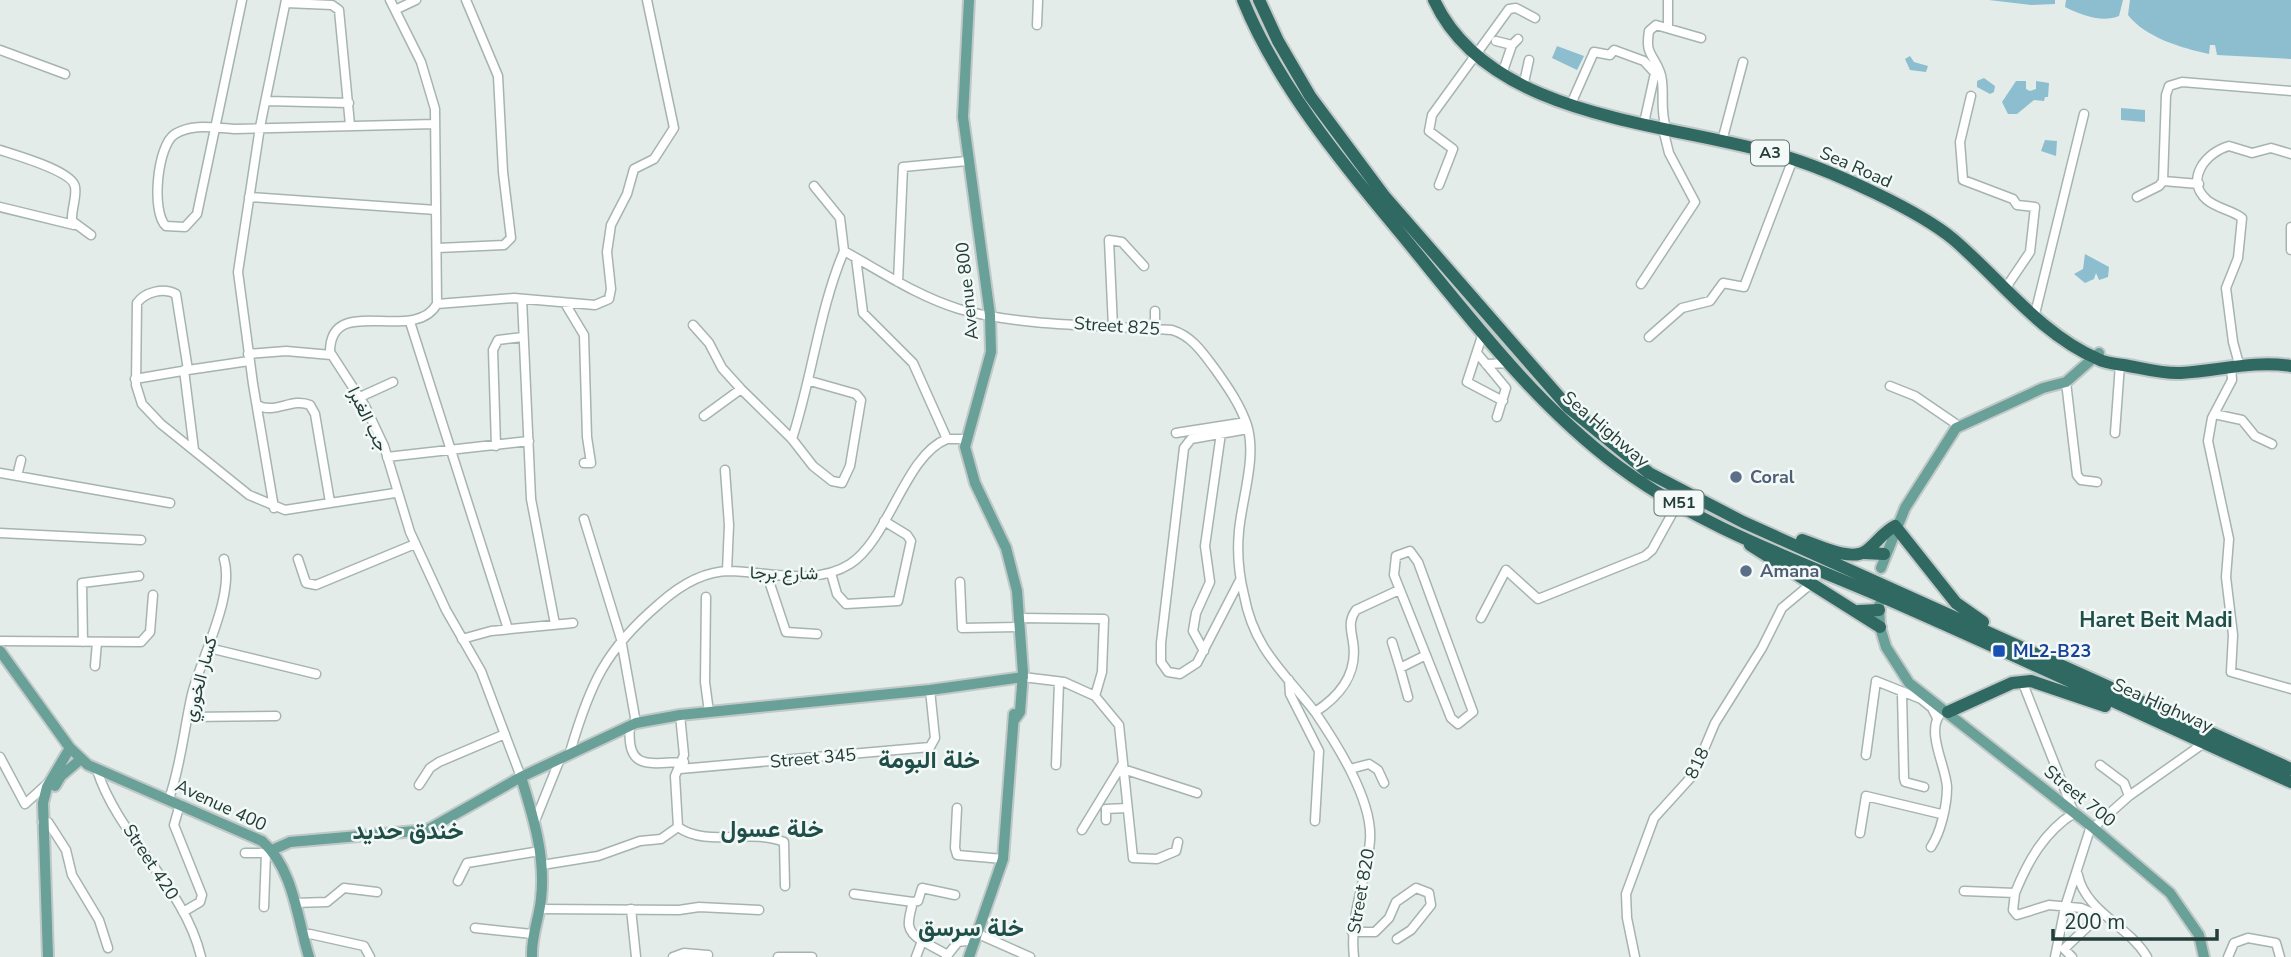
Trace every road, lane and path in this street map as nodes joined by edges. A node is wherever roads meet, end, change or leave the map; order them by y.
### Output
1 (242, 0) edge
2 (390, 0) edge
3 (416, 0) edge
4 (466, 0) edge
5 (647, 0) edge
6 (969, 0) edge
7 (1038, 0) edge
8 (1243, 0) edge
9 (1259, 0) edge
10 (1434, 0) edge
11 (1668, 0) edge
12 (286, 1) edge
13 (396, 10) junction
14 (1535, 18) dead end
15 (1037, 25) dead end
16 (1668, 27) junction
17 (1701, 38) dead end
18 (1496, 41) dead end
19 (0, 50) edge
20 (1476, 54) junction
21 (1529, 60) dead end
22 (1743, 62) dead end
23 (65, 74) dead end
24 (1502, 75) junction
25 (1523, 87) junction
26 (2291, 90) edge
27 (1972, 96) dead end
28 (267, 101) junction
29 (349, 103) junction
30 (1571, 104) junction
31 (2084, 114) dead end
32 (1644, 123) junction
33 (435, 124) junction
34 (350, 125) junction
35 (216, 127) junction
36 (260, 127) junction
37 (1667, 128) junction
38 (1722, 141) junction
39 (0, 150) edge
40 (2291, 154) edge
41 (1793, 159) junction
42 (967, 160) junction
43 (2163, 181) junction
44 (2199, 184) junction
45 (1439, 185) dead end
46 (814, 186) dead end
47 (249, 197) junction
48 (2137, 197) dead end
49 (0, 207) edge
50 (436, 210) junction
51 (74, 225) junction
52 (2291, 228) edge
53 (91, 235) dead end
54 (438, 248) junction
55 (2291, 250) edge
56 (844, 251) junction
57 (856, 257) junction
58 (1144, 266) dead end
59 (898, 282) junction
60 (1641, 284) dead end
61 (2004, 289) junction
62 (522, 299) junction
63 (437, 304) junction
64 (566, 305) junction
65 (1155, 311) dead end
66 (990, 315) junction
67 (2034, 318) junction
68 (410, 322) junction
69 (693, 325) dead end
70 (1113, 327) junction
71 (1155, 328) junction
72 (1483, 333) junction
73 (523, 337) junction
74 (1649, 337) dead end
75 (1477, 353) junction
76 (331, 355) junction
77 (249, 358) junction
78 (2096, 358) junction
79 (1511, 363) junction
80 (2235, 363) junction
81 (2291, 363) edge
82 (1486, 364) junction
83 (2120, 364) junction
84 (186, 370) junction
85 (135, 379) junction
86 (810, 381) junction
87 (393, 382) dead end
88 (2066, 382) junction
89 (1889, 386) dead end
90 (741, 389) junction
91 (360, 397) junction
92 (1503, 401) junction
93 (257, 405) junction
94 (2214, 414) junction
95 (704, 416) dead end
96 (1497, 417) dead end
97 (1247, 426) junction
98 (1959, 426) junction
99 (1176, 433) dead end
100 (1221, 433) junction
101 (2115, 433) dead end
102 (792, 439) junction
103 (947, 439) junction
104 (966, 439) junction
105 (529, 441) junction
106 (2272, 444) dead end
107 (496, 446) junction
108 (194, 450) junction
109 (452, 450) junction
110 (387, 457) junction
111 (21, 460) dead end
112 (584, 463) dead end
113 (725, 470) dead end
114 (0, 473) edge
115 (17, 476) junction
116 (2097, 482) dead end
117 (395, 493) junction
118 (330, 502) junction
119 (170, 503) dead end
120 (1678, 503) junction
121 (274, 508) junction
122 (584, 519) dead end
123 (884, 521) junction
124 (1715, 523) junction
125 (1895, 526) junction
126 (1765, 530) junction
127 (0, 533) edge
128 (141, 540) dead end
129 (415, 544) junction
130 (1864, 553) junction
131 (224, 559) dead end
132 (298, 559) dead end
133 (1883, 561) joint
134 (727, 571) junction
135 (831, 573) junction
136 (767, 575) junction
137 (139, 576) dead end
138 (1241, 578) junction
139 (960, 582) dead end
140 (1812, 583) junction
141 (1399, 590) junction
142 (153, 595) dead end
143 (706, 597) dead end
144 (1879, 607) joint
145 (1858, 611) junction
146 (1481, 618) dead end
147 (573, 623) dead end
148 (1020, 623) junction
149 (555, 624) junction
150 (1880, 627) junction
151 (509, 629) junction
152 (817, 634) dead end
153 (462, 639) junction
154 (621, 639) junction
155 (0, 641) edge
156 (83, 642) junction
157 (97, 642) junction
158 (1392, 642) dead end
159 (2014, 643) junction
160 (209, 648) junction
161 (0, 651) edge
162 (1204, 651) junction
163 (1426, 655) junction
164 (95, 666) dead end
165 (1400, 667) junction
166 (5, 668) edge
167 (317, 674) dead end
168 (1289, 680) junction
169 (1022, 681) junction
170 (2022, 681) junction
171 (1059, 682) junction
172 (2291, 689) edge
173 (930, 690) junction
174 (1902, 694) junction
175 (1095, 696) junction
176 (1408, 697) dead end
177 (709, 712) junction
178 (1315, 712) junction
179 (2133, 712) junction
180 (680, 715) junction
181 (1942, 715) junction
182 (276, 716) dead end
183 (188, 717) junction
184 (633, 724) junction
185 (505, 734) junction
186 (2204, 743) junction
187 (67, 744) junction
188 (565, 755) junction
189 (1866, 755) dead end
190 (0, 757) edge
191 (81, 759) junction
192 (1056, 765) dead end
193 (2099, 765) dead end
194 (682, 766) junction
195 (1123, 766) junction
196 (1350, 769) junction
197 (2291, 769) edge
198 (61, 770) junction
199 (97, 770) junction
200 (521, 776) junction
201 (2291, 782) edge
202 (53, 783) junction
203 (1384, 783) dead end
204 (419, 785) dead end
205 (1924, 787) dead end
206 (1197, 793) dead end
207 (2129, 796) junction
208 (175, 802) junction
209 (957, 808) dead end
210 (1127, 808) junction
211 (2074, 813) junction
212 (1941, 814) junction
213 (1106, 820) dead end
214 (535, 821) junction
215 (1315, 821) dead end
216 (45, 824) junction
217 (678, 827) junction
218 (2092, 827) junction
219 (1082, 830) dead end
220 (1860, 833) dead end
221 (1178, 842) dead end
222 (1931, 847) dead end
223 (540, 851) junction
224 (269, 852) junction
225 (246, 853) dead end
226 (1003, 859) junction
227 (541, 866) junction
228 (2078, 873) junction
229 (458, 881) dead end
230 (786, 886) dead end
231 (1964, 891) dead end
232 (377, 892) dead end
233 (2015, 893) junction
234 (854, 894) dead end
235 (955, 895) dead end
236 (913, 902) junction
237 (294, 903) junction
238 (264, 907) dead end
239 (2064, 907) junction
240 (540, 908) junction
241 (631, 909) junction
242 (760, 910) dead end
243 (183, 912) junction
244 (2102, 914) junction
245 (475, 928) dead end
246 (1352, 932) junction
247 (532, 934) junction
248 (302, 935) junction
249 (975, 937) junction
250 (1397, 939) dead end
251 (922, 941) junction
252 (108, 948) dead end
253 (2064, 949) junction
254 (708, 955) dead end
255 (947, 956) edge
256 (48, 957) edge
257 (201, 957) edge
258 (309, 957) edge
259 (370, 957) edge
260 (532, 957) edge
261 (636, 957) edge
262 (673, 957) edge
263 (778, 957) edge
264 (812, 957) edge
265 (916, 957) edge
266 (969, 957) edge
267 (1030, 957) edge
268 (1353, 957) edge
269 (1635, 957) edge
270 (2054, 957) edge
271 (2072, 957) edge
272 (2147, 957) edge
273 (2204, 957) edge
274 (2228, 957) edge
275 (2280, 957) edge

1 - 35 street
2 - 13 street
3 - 13 street
4 - 54 street
5 - 64 street
6 - 42 main road, Avenue 800
7 - 15 street
8 - 72 highway, Sea Highway / M51
9 - 126 highway, Sea Highway / M51
10 - 20 highway, Sea Road / A3
11 - 16 street
12 - 28 street
12 - 29 street
13 - 33 street
14 - 20 street
16 - 17 street
16 - 37 street
18 - 24 street
19 - 23 street
20 - 24 highway, Sea Road / A3
20 - 45 street
21 - 25 street
22 - 38 street
24 - 25 highway, Sea Road / A3
25 - 30 highway, Sea Road / A3
26 - 43 street
27 - 61 street
28 - 29 street
28 - 36 street
29 - 34 street
30 - 32 highway, Sea Road / A3
30 - 32 street
31 - 67 street
32 - 37 highway, Sea Road / A3
33 - 34 street
33 - 50 street
34 - 36 street
35 - 35 street
35 - 36 street
36 - 47 street
37 - 38 highway, Sea Road / A3
37 - 60 street
38 - 41 highway, Sea Road / A3
39 - 51 street
40 - 44 street
41 - 61 highway, Sea Road / A3
41 - 74 street
42 - 59 street
42 - 66 main road, Avenue 800
43 - 44 street
43 - 48 street
44 - 80 street
46 - 56 street
47 - 50 street
47 - 77 street
49 - 51 street
50 - 54 street
51 - 53 street
52 - 55 street
54 - 63 street
56 - 57 street, Street 825
56 - 86 street
57 - 59 street, Street 825
57 - 103 street
58 - 70 street
59 - 66 street, Street 825
61 - 67 highway, Sea Road / A3
62 - 63 street
62 - 64 street
62 - 73 street
63 - 68 street
64 - 112 street
65 - 71 street
66 - 70 street, Street 825
66 - 104 main road, Avenue 800
67 - 78 highway, Sea Road / A3
68 - 76 street
68 - 109 street
69 - 90 street
70 - 71 street, Street 825
71 - 97 street, Street 825
72 - 75 street
72 - 79 highway, Sea Highway / M51
73 - 105 street
73 - 107 street
75 - 82 street
75 - 92 street
76 - 77 street
76 - 91 street, جب الغبرا
77 - 84 street
77 - 93 street
78 - 80 highway, Sea Road / A3
78 - 83 highway, Sea Road / A3
78 - 88 main road
79 - 82 street
79 - 120 highway, Sea Highway / M51
80 - 81 highway, Sea Road / A3
80 - 83 highway, Sea Road / A3
80 - 94 street
82 - 92 street
83 - 101 street
84 - 85 street
84 - 85 street
84 - 108 street
85 - 108 street
86 - 102 street
86 - 102 street
87 - 91 street
88 - 98 main road
88 - 116 street
89 - 98 street
90 - 95 street
90 - 102 street
91 - 110 street, جب الغبرا
92 - 96 street
93 - 118 street
93 - 121 street
94 - 106 street
94 - 172 street
97 - 99 street
97 - 100 street
97 - 138 street, Street 825
98 - 125 main road
100 - 162 street
100 - 162 street
103 - 104 street
103 - 123 street, شارع برجا
104 - 148 main road, Avenue 800
105 - 107 street
105 - 149 street
107 - 109 street
108 - 121 street
109 - 110 street
109 - 151 street
110 - 117 street, جب الغبرا
111 - 115 street
113 - 134 street
114 - 115 street
115 - 119 street
117 - 118 street
117 - 129 street, جب الغبرا
118 - 121 street
120 - 124 highway, Sea Highway / M51
120 - 146 street
122 - 154 street
123 - 135 street, شارع برجا
123 - 135 street
124 - 140 highway
124 - 179 highway, Sea Highway / M51
125 - 130 highway
125 - 133 main road
125 - 159 highway
126 - 130 highway
126 - 159 highway, Sea Highway / M51
127 - 128 street
129 - 132 street
129 - 153 street, جب الغبرا
130 - 133 highway
131 - 160 street, كسار الخوري
134 - 136 street, شارع برجا
134 - 154 street, شارع برجا
135 - 136 street, شارع برجا
136 - 152 street
137 - 156 street
138 - 162 street
138 - 168 street, Street 825
139 - 148 street
140 - 145 highway
140 - 269 street, 818
141 - 163 street
141 - 163 street
141 - 178 street
142 - 157 street
143 - 177 street
144 - 145 highway
144 - 150 main road, Street 700
145 - 150 highway
147 - 149 street
148 - 169 main road, Avenue 800
148 - 175 street
149 - 151 street
150 - 181 main road, Street 700
151 - 153 street
153 - 185 street, جب الغبرا
154 - 184 street
154 - 188 street, شارع برجا
155 - 156 street
156 - 157 street
157 - 164 street
158 - 165 street
159 - 197 highway, Sea Highway / M51
160 - 167 street
160 - 183 street, كسار الخوري
161 - 166 main road
163 - 165 street
165 - 176 street
166 - 187 main road
168 - 178 street, Street 825
168 - 215 street
169 - 171 street
169 - 173 main road
169 - 226 main road, Avenue 800
170 - 179 highway
170 - 181 highway
170 - 211 street
171 - 175 street
171 - 192 street
173 - 177 main road
173 - 194 street, Street 345
174 - 181 street
174 - 189 street
174 - 205 street
175 - 195 street
177 - 180 main road
178 - 196 street, Street 820
179 - 186 highway, Sea Highway / M51
180 - 184 main road
180 - 194 street
181 - 211 main road, Street 700
181 - 212 street
182 - 183 street
183 - 208 street, كسار الخوري
184 - 188 main road
184 - 194 street
185 - 200 street, جب الغبرا
185 - 204 street
186 - 201 highway, Sea Highway / M51
186 - 207 street
187 - 191 main road, Avenue 400
187 - 198 main road
188 - 200 main road
188 - 214 street, شارع برجا
190 - 202 street
191 - 198 main road
191 - 199 main road, Avenue 400
193 - 207 street
194 - 217 street
195 - 206 street
195 - 210 street
195 - 219 street
196 - 203 street
196 - 246 street, Street 820
198 - 202 main road
199 - 208 main road, Avenue 400
199 - 243 street, Street 420
200 - 214 main road
200 - 224 main road
202 - 216 main road
207 - 218 street
208 - 224 main road, Avenue 400
208 - 243 street, كسار الخوري
209 - 226 street
210 - 213 street
210 - 221 street
211 - 218 main road, Street 700
211 - 233 street
212 - 220 street
212 - 222 street
214 - 223 main road
216 - 252 street
216 - 256 main road
217 - 227 street
217 - 230 street
218 - 228 street
218 - 273 main road, Street 700
223 - 227 main road
223 - 229 street
224 - 225 street
224 - 237 main road, Avenue 400
224 - 238 street
226 - 249 main road, Avenue 800
227 - 240 main road
228 - 239 street
228 - 244 street
231 - 233 street
232 - 237 street
233 - 239 street
234 - 236 street
235 - 236 street
236 - 251 street
237 - 248 main road, Avenue 400
239 - 244 street
239 - 270 street
240 - 241 street
240 - 247 main road
241 - 242 street
241 - 261 street
243 - 257 street, Street 420
244 - 253 street
244 - 272 street
245 - 247 street
246 - 250 street
246 - 268 street, Street 820
247 - 260 main road
248 - 258 main road, Avenue 400
248 - 259 street
249 - 255 street
249 - 266 main road, Avenue 800
249 - 267 street
251 - 255 street
251 - 265 street
253 - 270 street
253 - 271 street
254 - 262 street
263 - 264 street
274 - 275 street

